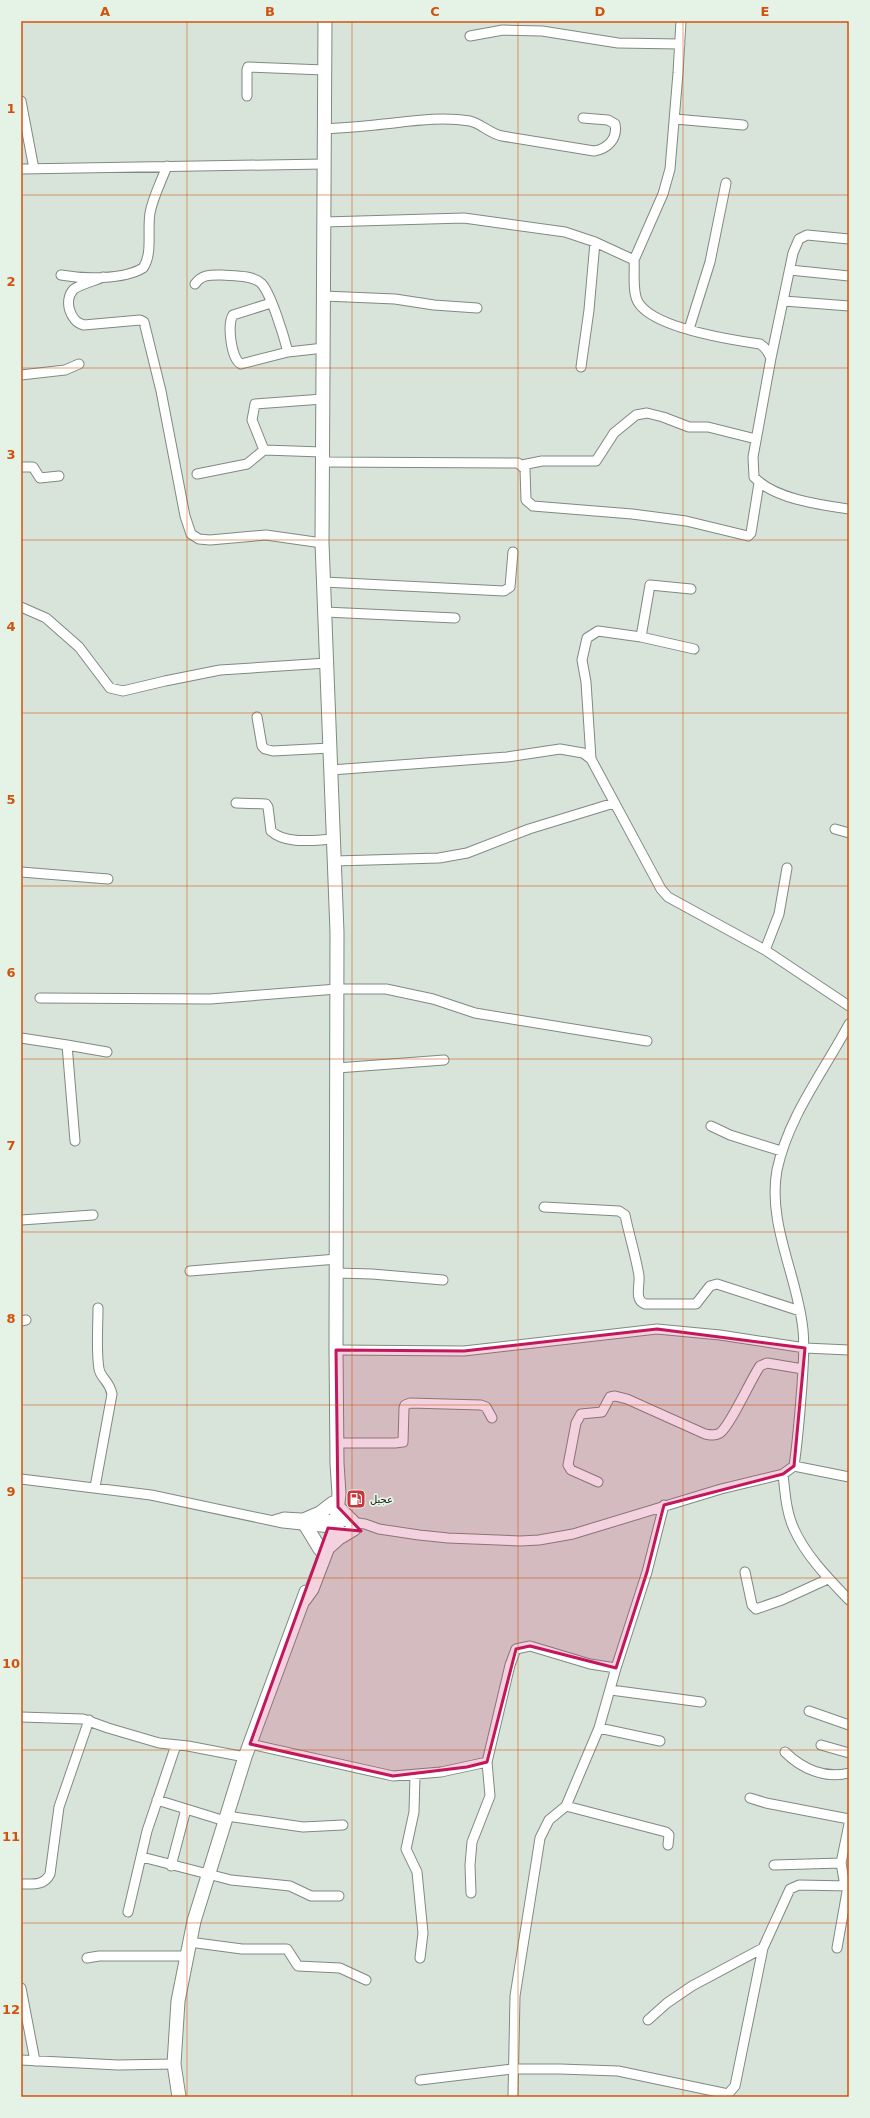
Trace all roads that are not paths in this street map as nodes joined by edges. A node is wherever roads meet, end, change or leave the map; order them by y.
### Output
1 (325, 21) edge
2 (681, 21) edge
3 (470, 36) dead end
4 (680, 44) junction
5 (324, 70) junction
6 (247, 96) dead end
7 (21, 102) edge
8 (583, 118) dead end
9 (675, 119) junction
10 (742, 125) dead end
11 (323, 129) junction
12 (324, 164) junction
13 (167, 166) junction
14 (21, 169) edge
15 (34, 169) junction
16 (726, 183) dead end
17 (324, 222) junction
18 (849, 239) edge
19 (595, 242) junction
20 (634, 260) junction
21 (790, 270) junction
22 (61, 275) dead end
23 (849, 276) edge
24 (103, 277) junction
25 (195, 284) dead end
26 (324, 296) junction
27 (784, 301) junction
28 (271, 303) junction
29 (849, 306) edge
30 (477, 308) dead end
31 (689, 330) junction
32 (324, 348) junction
33 (288, 352) junction
34 (771, 358) junction
35 (79, 364) dead end
36 (581, 367) dead end
37 (21, 375) edge
38 (323, 399) junction
39 (756, 439) junction
40 (264, 450) junction
41 (322, 457) junction
42 (522, 465) junction
43 (21, 467) edge
44 (197, 474) dead end
45 (59, 476) dead end
46 (759, 483) junction
47 (849, 509) edge
48 (322, 543) junction
49 (513, 552) dead end
50 (324, 582) junction
51 (691, 589) dead end
52 (21, 607) edge
53 (325, 612) junction
54 (455, 618) dead end
55 (642, 637) junction
56 (694, 649) dead end
57 (326, 663) junction
58 (257, 717) dead end
59 (330, 748) junction
60 (591, 759) junction
61 (331, 770) junction
62 (236, 803) dead end
63 (614, 803) junction
64 (835, 829) dead end
65 (849, 832) edge
66 (333, 839) junction
67 (335, 861) junction
68 (787, 868) dead end
69 (21, 872) edge
70 (108, 879) dead end
71 (764, 950) junction
72 (337, 989) junction
73 (40, 998) dead end
74 (849, 1006) edge
75 (849, 1024) edge
76 (21, 1038) edge
77 (647, 1041) dead end
78 (67, 1045) junction
79 (107, 1052) dead end
80 (444, 1060) dead end
81 (337, 1068) junction
82 (711, 1126) dead end
83 (75, 1141) dead end
84 (781, 1151) junction
85 (544, 1207) dead end
86 (93, 1215) dead end
87 (21, 1220) edge
88 (337, 1259) junction
89 (190, 1271) dead end
90 (337, 1273) junction
91 (443, 1280) dead end
92 (98, 1308) dead end
93 (800, 1312) junction
94 (805, 1348) junction
95 (336, 1350) junction
96 (849, 1350) edge
97 (803, 1369) junction
98 (492, 1418) dead end
99 (337, 1443) junction
100 (794, 1466) junction
101 (783, 1474) junction
102 (849, 1477) edge
103 (21, 1479) edge
104 (598, 1482) dead end
105 (95, 1487) junction
106 (336, 1505) junction
107 (664, 1505) junction
108 (306, 1522) junction
109 (332, 1524) junction
110 (353, 1526) junction
111 (325, 1548) junction
112 (745, 1572) dead end
113 (828, 1579) junction
114 (849, 1600) edge
115 (616, 1668) junction
116 (611, 1690) junction
117 (701, 1702) dead end
118 (809, 1712) dead end
119 (21, 1717) edge
120 (89, 1720) junction
121 (849, 1725) edge
122 (600, 1728) junction
123 (660, 1741) dead end
124 (250, 1744) junction
125 (176, 1745) junction
126 (821, 1745) dead end
127 (785, 1752) dead end
128 (849, 1753) edge
129 (245, 1757) junction
130 (487, 1762) junction
131 (849, 1773) edge
132 (415, 1775) junction
133 (750, 1798) dead end
134 (157, 1800) junction
135 (566, 1806) junction
136 (186, 1809) junction
137 (226, 1818) junction
138 (849, 1820) edge
139 (849, 1824) edge
140 (343, 1825) dead end
141 (668, 1845) dead end
142 (142, 1857) junction
143 (841, 1863) junction
144 (774, 1865) dead end
145 (171, 1866) junction
146 (209, 1875) junction
147 (21, 1884) edge
148 (847, 1886) edge
149 (471, 1893) dead end
150 (339, 1896) dead end
151 (128, 1912) dead end
152 (189, 1942) junction
153 (763, 1948) junction
154 (836, 1948) dead end
155 (186, 1956) junction
156 (86, 1958) dead end
157 (420, 1958) dead end
158 (366, 1980) dead end
159 (21, 1988) edge
160 (648, 2020) dead end
161 (21, 2060) edge
162 (35, 2061) junction
163 (174, 2064) junction
164 (512, 2069) junction
165 (420, 2080) dead end
166 (178, 2097) edge
167 (513, 2097) edge

1 - 5 main road
2 - 4 street
3 - 4 street
4 - 9 street
5 - 6 street
5 - 11 main road
7 - 15 street
8 - 11 street
9 - 10 street
9 - 20 street
11 - 12 main road
12 - 13 street
12 - 17 main road
13 - 15 street
13 - 24 street
14 - 15 street
16 - 31 street
17 - 19 street
17 - 26 main road
18 - 21 street
19 - 20 street
19 - 36 street
20 - 31 street
21 - 23 street
21 - 27 street
22 - 24 street
24 - 48 street
25 - 28 street
26 - 30 street
26 - 32 main road
27 - 29 street
27 - 34 street
28 - 33 street
28 - 33 street
31 - 34 street
32 - 33 street
32 - 38 main road
34 - 39 street
35 - 37 street
38 - 40 street
38 - 41 main road
39 - 42 street
39 - 46 street
40 - 41 street
40 - 44 street
41 - 42 street
41 - 48 main road
42 - 46 street
43 - 45 street
46 - 47 street
48 - 50 main road
49 - 50 street
50 - 53 main road
51 - 55 street
52 - 57 street
53 - 54 street
53 - 57 main road
55 - 56 street
55 - 60 street
57 - 59 main road
58 - 59 street
59 - 61 main road
60 - 61 street
60 - 63 street
61 - 66 main road
62 - 66 street
63 - 67 street
63 - 71 street
64 - 65 street
66 - 67 main road
67 - 72 main road
68 - 71 street
69 - 70 street
71 - 74 street
72 - 73 street
72 - 77 street
72 - 81 main road
75 - 84 street
76 - 78 street
78 - 79 street
78 - 83 street
80 - 81 street
81 - 88 main road
82 - 84 street
84 - 93 street
85 - 93 street
86 - 87 street
88 - 89 street
88 - 90 main road
90 - 91 street
90 - 95 main road
92 - 105 street
93 - 94 street
94 - 95 street
94 - 96 street
94 - 97 street
95 - 99 main road
97 - 100 street
97 - 104 street
98 - 99 street
99 - 106 main road
100 - 101 street
100 - 102 street
101 - 107 street
101 - 113 street
103 - 105 street
105 - 108 street
106 - 108 main road
106 - 109 main road
106 - 110 main road
107 - 110 street
107 - 115 street
108 - 109 street
108 - 111 main road
109 - 110 street
109 - 111 main road
110 - 111 main road
111 - 124 main road
112 - 113 street
113 - 114 street
115 - 116 street
115 - 130 street
116 - 117 street
116 - 122 street
118 - 121 street
119 - 120 street
120 - 125 street
120 - 147 street
122 - 123 street
122 - 135 street
124 - 129 main road
124 - 132 street
125 - 129 street
125 - 134 street
126 - 128 street
127 - 131 street
129 - 137 main road
130 - 132 street
130 - 149 street
132 - 157 street
133 - 138 street
134 - 136 street
134 - 142 street
135 - 141 street
135 - 164 street
136 - 137 street
136 - 145 street
137 - 140 street
137 - 146 main road
139 - 143 street
142 - 145 street
142 - 151 street
143 - 144 street
143 - 148 street
145 - 146 street
146 - 150 street
146 - 152 main road
148 - 153 street
148 - 154 street
152 - 155 main road
152 - 158 street
153 - 160 street
153 - 164 street
155 - 156 street
155 - 163 main road
159 - 162 street
161 - 162 street
162 - 163 street
163 - 166 main road
164 - 165 street
164 - 167 street

